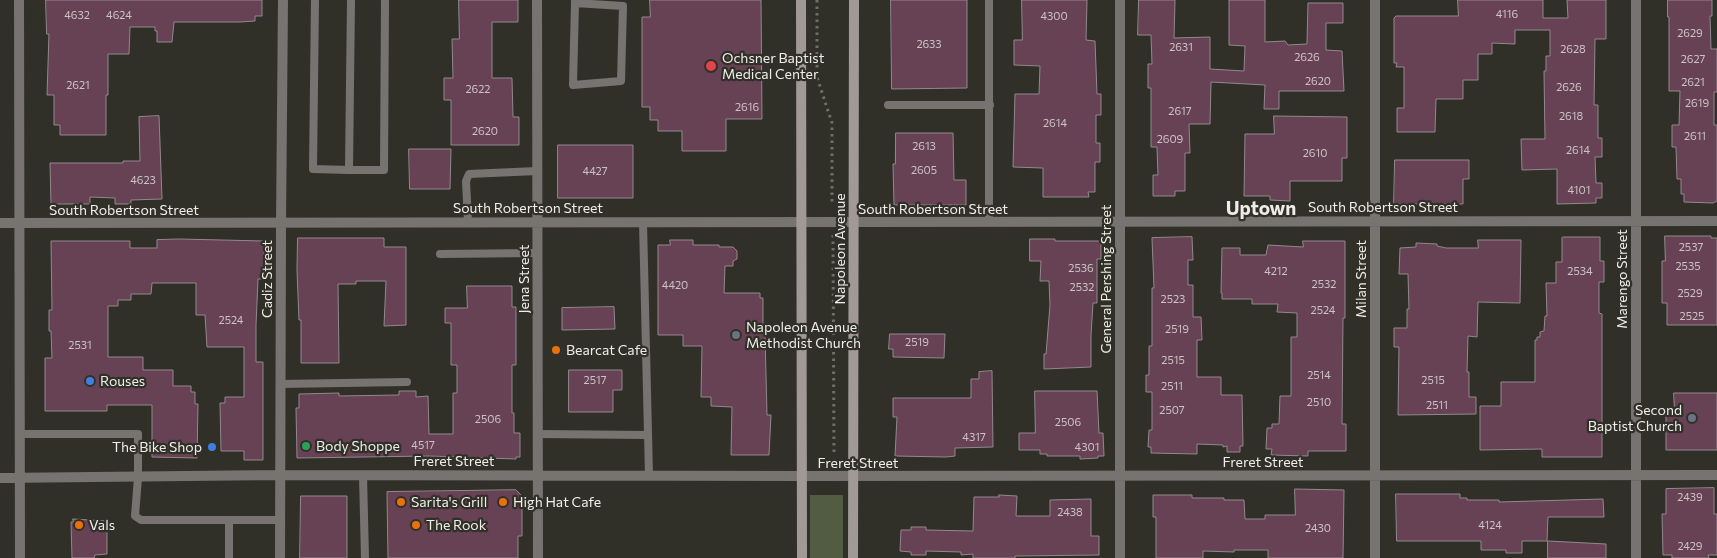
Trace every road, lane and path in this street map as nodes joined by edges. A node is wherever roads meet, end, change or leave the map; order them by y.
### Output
1 (19, 0) edge
2 (283, 0) edge
3 (315, 0) edge
4 (351, 0) edge
5 (385, 0) edge
6 (537, 0) edge
7 (801, 0) edge
8 (817, 0) edge
9 (854, 0) edge
10 (989, 0) edge
11 (1120, 0) edge
12 (1374, 0) edge
13 (1636, 0) edge
14 (575, 2) edge
15 (990, 105) junction
16 (888, 106) dead end
17 (349, 170) junction
18 (537, 171) junction
19 (832, 205) dead end
20 (1636, 220) junction
21 (537, 221) junction
22 (1375, 221) junction
23 (1717, 221) edge
24 (468, 222) junction
25 (643, 222) junction
26 (989, 222) junction
27 (1120, 222) junction
28 (0, 223) edge
29 (18, 223) junction
30 (801, 223) junction
31 (854, 223) junction
32 (281, 224) junction
33 (832, 235) dead end
34 (537, 253) junction
35 (440, 254) dead end
36 (407, 382) dead end
37 (280, 384) junction
38 (20, 434) junction
39 (538, 434) junction
40 (648, 435) junction
41 (834, 454) dead end
42 (280, 474) junction
43 (363, 475) junction
44 (538, 475) junction
45 (1717, 475) edge
46 (649, 476) junction
47 (802, 476) junction
48 (853, 476) junction
49 (1120, 476) junction
50 (1375, 476) junction
51 (1636, 476) junction
52 (138, 477) junction
53 (0, 478) edge
54 (20, 478) junction
55 (229, 520) junction
56 (280, 520) junction
57 (20, 558) edge
58 (229, 558) edge
59 (280, 558) edge
60 (365, 558) edge
61 (538, 558) edge
62 (802, 558) edge
63 (853, 558) edge
64 (1120, 558) edge
65 (1375, 558) edge
66 (1636, 558) edge

1 - 29 street
2 - 32 street, Cadiz Street
3 - 17 lane
4 - 17 lane
5 - 17 lane
6 - 18 street, Jena Street
7 - 30 main road
8 - 19 path
9 - 31 main road, Napoleon Avenue
10 - 15 lane
11 - 27 street, General Pershing Street
12 - 22 street, Milan Street
13 - 20 street, Marengo Street
14 - 14 lane
15 - 16 lane
15 - 26 lane
18 - 21 street, Jena Street
18 - 24 lane
20 - 22 street, South Robertson Street
20 - 23 street, South Robertson Street
20 - 51 street, Marengo Street
21 - 24 street, South Robertson Street
21 - 25 street, South Robertson Street
21 - 34 street, Jena Street
22 - 27 street, South Robertson Street
22 - 50 street, Milan Street
24 - 32 street, South Robertson Street
25 - 30 street, South Robertson Street
25 - 40 lane
26 - 27 street, South Robertson Street
26 - 31 street, South Robertson Street
27 - 49 street, General Pershing Street
28 - 29 street, South Robertson Street
29 - 32 street, South Robertson Street
29 - 38 street
30 - 31 street, South Robertson Street
30 - 47 main road
31 - 48 main road, Napoleon Avenue
32 - 37 street, Cadiz Street
33 - 41 path
34 - 35 lane
34 - 39 street, Jena Street
36 - 37 lane
37 - 42 street, Cadiz Street
38 - 52 lane
38 - 54 street
39 - 40 lane
39 - 44 street, Jena Street
40 - 46 lane
42 - 43 street, Freret Street
42 - 52 street, Freret Street
42 - 56 street, Cadiz Street
43 - 44 street, Freret Street
43 - 60 lane
44 - 46 street, Freret Street
44 - 61 street, Jena Street
45 - 51 street, Freret Street
46 - 47 street, Freret Street
47 - 48 street, Freret Street
47 - 62 main road
48 - 49 street, Freret Street
48 - 63 main road, Napoleon Avenue
49 - 50 street, Freret Street
49 - 64 street, General Pershing Street
50 - 51 street, Freret Street
50 - 65 street, Milan Street
51 - 66 street, Marengo Street
52 - 54 street, Freret Street
52 - 55 lane
53 - 54 street, Freret Street
54 - 57 street
55 - 56 lane
55 - 58 lane
56 - 59 street, Cadiz Street

